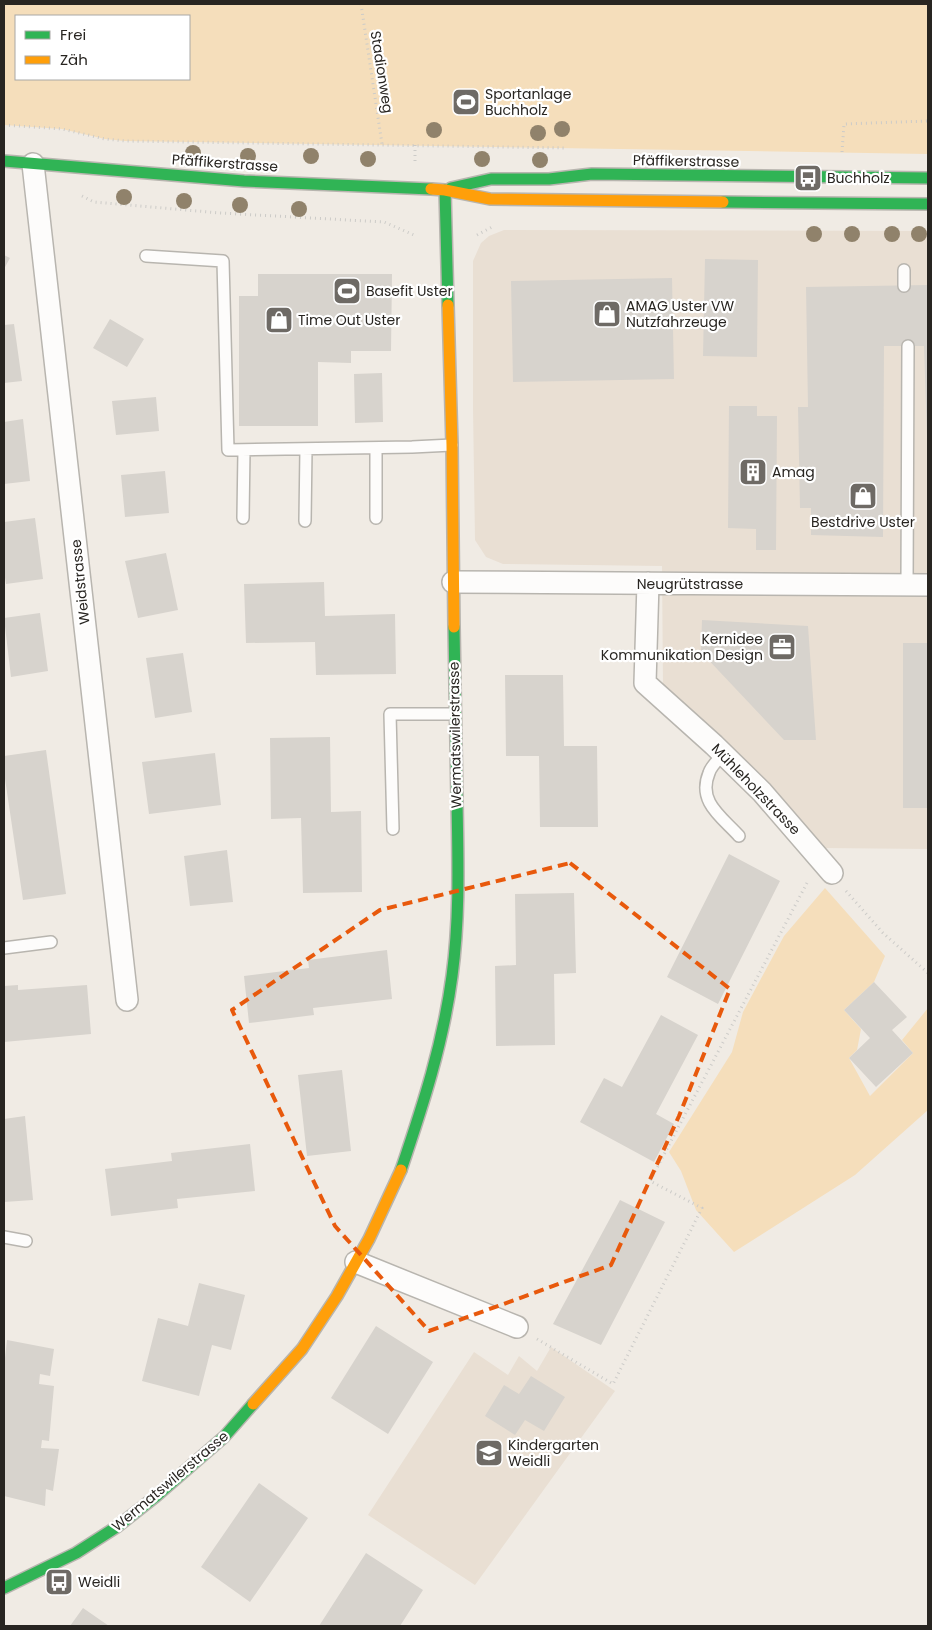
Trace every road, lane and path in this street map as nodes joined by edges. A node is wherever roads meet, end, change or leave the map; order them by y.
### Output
1 (361, 4) edge
2 (928, 121) edge
3 (4, 125) edge
4 (382, 144) junction
5 (574, 148) dead end
6 (852, 152) dead end
7 (4, 161) edge
8 (33, 164) junction
9 (928, 178) edge
10 (445, 190) junction
11 (81, 196) dead end
12 (928, 204) edge
13 (414, 235) dead end
14 (146, 256) dead end
15 (904, 270) dead end
16 (904, 286) dead end
17 (908, 346) dead end
18 (452, 445) junction
19 (376, 448) junction
20 (306, 449) junction
21 (244, 450) junction
22 (243, 518) dead end
23 (376, 518) dead end
24 (305, 521) dead end
25 (453, 582) junction
26 (648, 584) junction
27 (907, 585) junction
28 (928, 585) edge
29 (455, 714) junction
30 (723, 754) junction
31 (392, 829) dead end
32 (739, 836) dead end
33 (826, 865) junction
34 (52, 942) dead end
35 (4, 948) edge
36 (928, 973) edge
37 (127, 1000) dead end
38 (4, 1237) edge
39 (26, 1241) dead end
40 (356, 1262) junction
41 (517, 1327) joint
42 (4, 1588) edge

1 - 4 path, Stadionweg
2 - 6 path
3 - 4 path
4 - 5 path
7 - 8 street, Pfäffikerstrasse
8 - 10 street, Pfäffikerstrasse
8 - 37 street, Weidstrasse
9 - 10 street, Pfäffikerstrasse
10 - 12 street, Pfäffikerstrasse
10 - 18 street, Wermatswilerstrasse
11 - 13 path
14 - 21 lane
15 - 16 lane
17 - 27 lane
18 - 19 lane
18 - 25 street, Wermatswilerstrasse
19 - 20 lane
19 - 23 lane
20 - 21 lane
20 - 24 lane
21 - 22 lane
25 - 26 street, Neugrütstrasse
25 - 29 street, Wermatswilerstrasse
26 - 27 street, Neugrütstrasse
26 - 30 street, Mühleholzstrasse
27 - 28 street, Neugrütstrasse
29 - 31 lane
29 - 40 street, Wermatswilerstrasse
30 - 32 lane
30 - 33 street, Mühleholzstrasse
33 - 36 path
33 - 41 path
34 - 35 lane
38 - 39 lane
40 - 41 street
40 - 42 street, Wermatswilerstrasse

